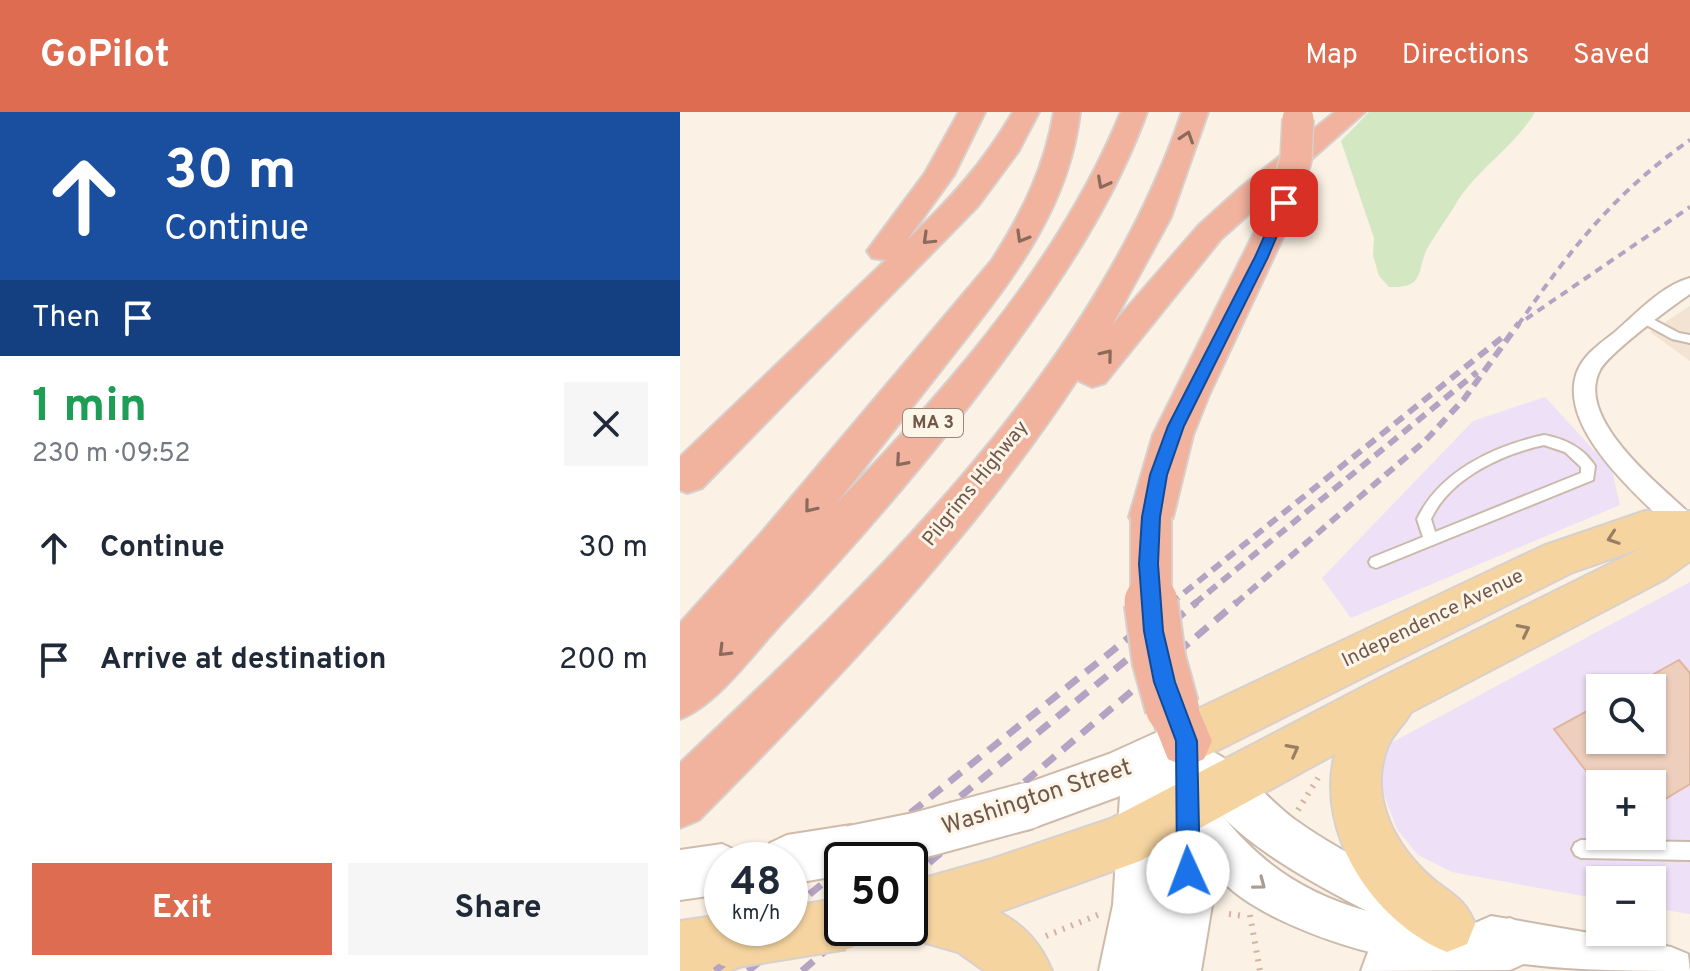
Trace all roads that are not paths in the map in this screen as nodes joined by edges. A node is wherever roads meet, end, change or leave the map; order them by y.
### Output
1 (972, 112) edge
2 (1026, 112) edge
3 (1067, 112) edge
4 (1134, 112) edge
5 (1195, 112) edge
6 (1352, 112) edge
7 (1298, 114) edge
8 (1690, 285) edge
9 (1643, 318) junction
10 (1690, 339) edge
11 (1612, 451) junction
12 (1585, 460) junction
13 (683, 480) edge
14 (1690, 529) edge
15 (1431, 540) junction
16 (1376, 562) dead end
17 (680, 657) edge
18 (805, 676) junction
19 (1399, 693) junction
20 (680, 695) edge
21 (1168, 737) junction
22 (680, 801) edge
23 (1184, 809) junction
24 (1581, 849) dead end
25 (1690, 851) edge
26 (808, 856) edge
27 (704, 872) edge
28 (680, 875) edge
29 (928, 905) edge
30 (928, 916) edge
31 (1447, 924) junction
32 (824, 927) edge
33 (1510, 944) junction
34 (680, 950) edge
35 (1030, 955) edge
36 (1125, 971) edge
37 (1175, 971) edge
38 (1387, 971) edge
39 (1671, 971) edge

1 - 13 highway
2 -> 13 highway
3 -> 17 highway
4 -> 20 highway, MA 3
18 -> 5 highway, Pilgrims Highway
18 -> 6 highway
7 - 21 highway, bridge
8 - 9 street
9 - 10 lane
9 - 11 street
11 - 12 lane
11 - 14 street
12 - 15 lane
12 - 15 lane
19 -> 14 main road
14 -> 21 main road, Independence Avenue
15 - 16 lane
18 - 22 highway, Pilgrims Highway
23 -> 19 main road
19 - 31 main road
21 - 23 main road
21 - 23 street
21 - 26 main road, Washington Street, bridge
23 - 29 main road
23 - 31 street
23 -> 33 street
23 - 36 main road
23 - 37 main road
24 - 25 lane
27 - 28 main road
30 - 35 main road
31 - 33 street
32 - 34 main road, bridge
33 - 38 main road
33 - 39 street

